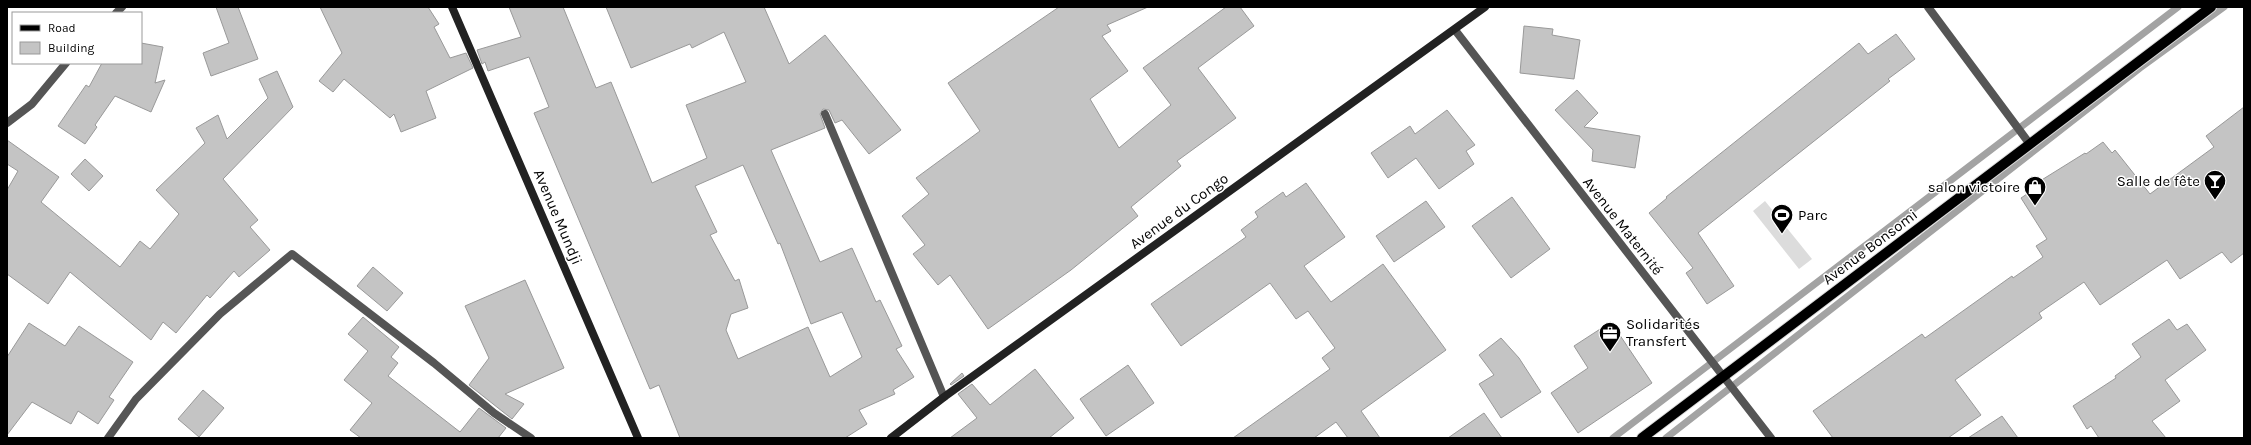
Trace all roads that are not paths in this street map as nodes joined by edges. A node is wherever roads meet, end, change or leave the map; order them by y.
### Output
1 (452, 7) edge
2 (1485, 7) edge
3 (1928, 7) edge
4 (2211, 7) edge
5 (1455, 30) junction
6 (65, 64) edge
7 (825, 114) dead end
8 (7, 123) edge
9 (2029, 143) junction
10 (1723, 378) junction
11 (944, 397) junction
12 (108, 438) edge
13 (531, 438) edge
14 (638, 438) edge
15 (891, 438) edge
16 (1642, 438) edge
17 (1771, 438) edge

1 - 14 street, Avenue Mundji
2 - 5 street, Avenue du Congo
3 - 9 street
4 - 9 main road, Avenue Bonsomi
5 - 10 street, Avenue Maternité
5 - 11 street, Avenue du Congo
6 - 8 street
7 - 11 street
9 - 10 main road, Avenue Bonsomi
10 - 16 main road, Avenue Bonsomi
10 - 17 street, Avenue Maternité
11 - 15 street, Avenue du Congo
12 - 13 street

